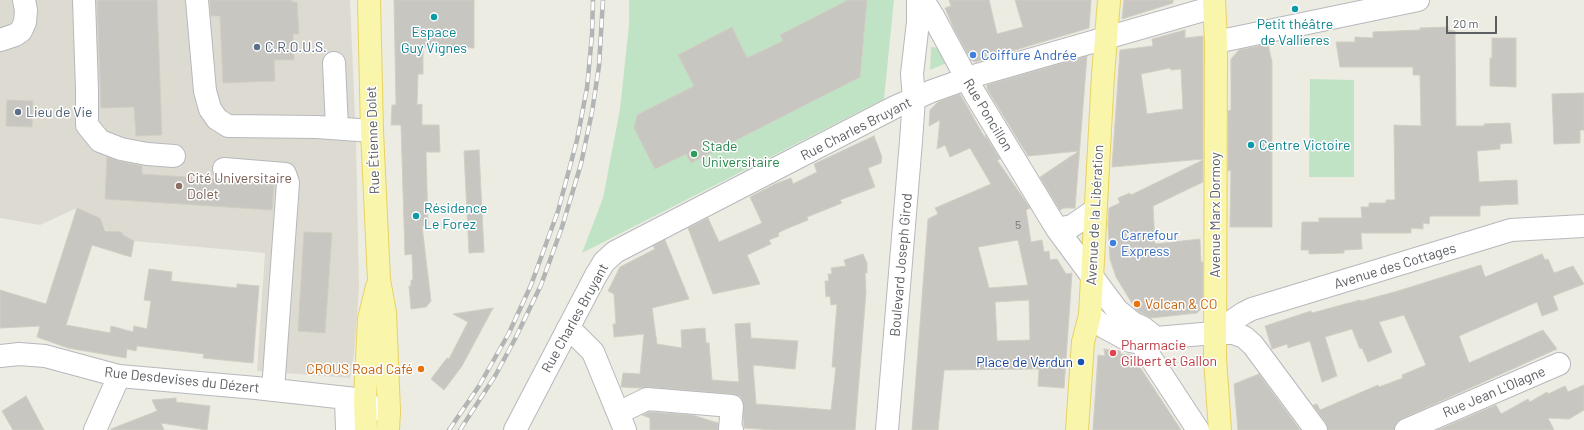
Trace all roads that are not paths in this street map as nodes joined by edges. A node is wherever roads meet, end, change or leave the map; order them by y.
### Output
1 (24, 0) edge
2 (84, 0) edge
3 (197, 0) edge
4 (370, 0) edge
5 (918, 0) edge
6 (923, 0) edge
7 (1109, 0) edge
8 (1418, 0) edge
9 (1214, 4) edge
10 (1105, 38) junction
11 (0, 40) edge
12 (1216, 42) junction
13 (334, 63) dead end
14 (966, 78) junction
15 (914, 99) junction
16 (337, 128) junction
17 (372, 131) junction
18 (174, 156) dead end
19 (224, 169) dead end
20 (1095, 210) junction
21 (1584, 226) edge
22 (1057, 229) junction
23 (1092, 277) junction
24 (379, 280) junction
25 (1090, 314) junction
26 (567, 330) junction
27 (1214, 333) junction
28 (1148, 340) junction
29 (0, 356) edge
30 (1559, 364) dead end
31 (120, 376) junction
32 (273, 390) junction
33 (355, 399) junction
34 (388, 411) edge
35 (622, 421) edge
36 (95, 430) edge
37 (347, 430) edge
38 (366, 430) edge
39 (515, 430) edge
40 (732, 430) edge
41 (887, 430) edge
42 (1077, 430) edge
43 (1198, 430) edge
44 (1220, 430) edge
45 (1316, 430) edge
46 (1406, 430) edge

1 - 11 street
2 - 18 street
3 - 16 street
4 - 17 main road, Rue Étienne Dolet
5 - 15 street
6 - 14 street, Rue Poncillon
7 - 10 main road, Avenue de la Libération
8 - 12 street
9 - 10 street, Rue Charles Bruyant
9 - 12 main road, Avenue Marx Dormoy
10 - 14 street, Rue Charles Bruyant
10 - 20 main road, Avenue de la Libération
12 - 27 main road, Avenue Marx Dormoy
13 - 16 street
14 - 15 street, Rue Charles Bruyant
14 - 22 street, Rue Poncillon
15 - 26 street, Rue Charles Bruyant
15 - 41 street, Boulevard Joseph Girod
16 - 17 street
17 - 24 main road, Rue Étienne Dolet
19 - 32 street
20 - 22 street
20 - 23 main road, Avenue de la Libération
21 - 27 street, Avenue des Cottages
22 - 23 street, Rue Poncillon
23 - 25 main road, Avenue de la Libération
23 - 28 street
24 - 33 main road, Rue Étienne Dolet
24 - 34 main road, Rue Étienne Dolet
25 - 28 street
25 - 42 main road, Avenue de la Libération
26 - 35 street
26 - 39 street, Rue Charles Bruyant
27 - 28 street
27 - 44 main road, Avenue Marx Dormoy
27 - 45 street
28 - 43 street
29 - 31 street, Rue Desdevises du Dézert
30 - 46 street, Rue Jean L'Olagne
31 - 32 street, Rue Desdevises du Dézert
31 - 36 street
32 - 33 street, Rue Desdevises du Dézert
33 - 34 street, Rue Desdevises du Dézert
33 - 37 street
33 - 38 main road, Rue Étienne Dolet
35 - 40 street

